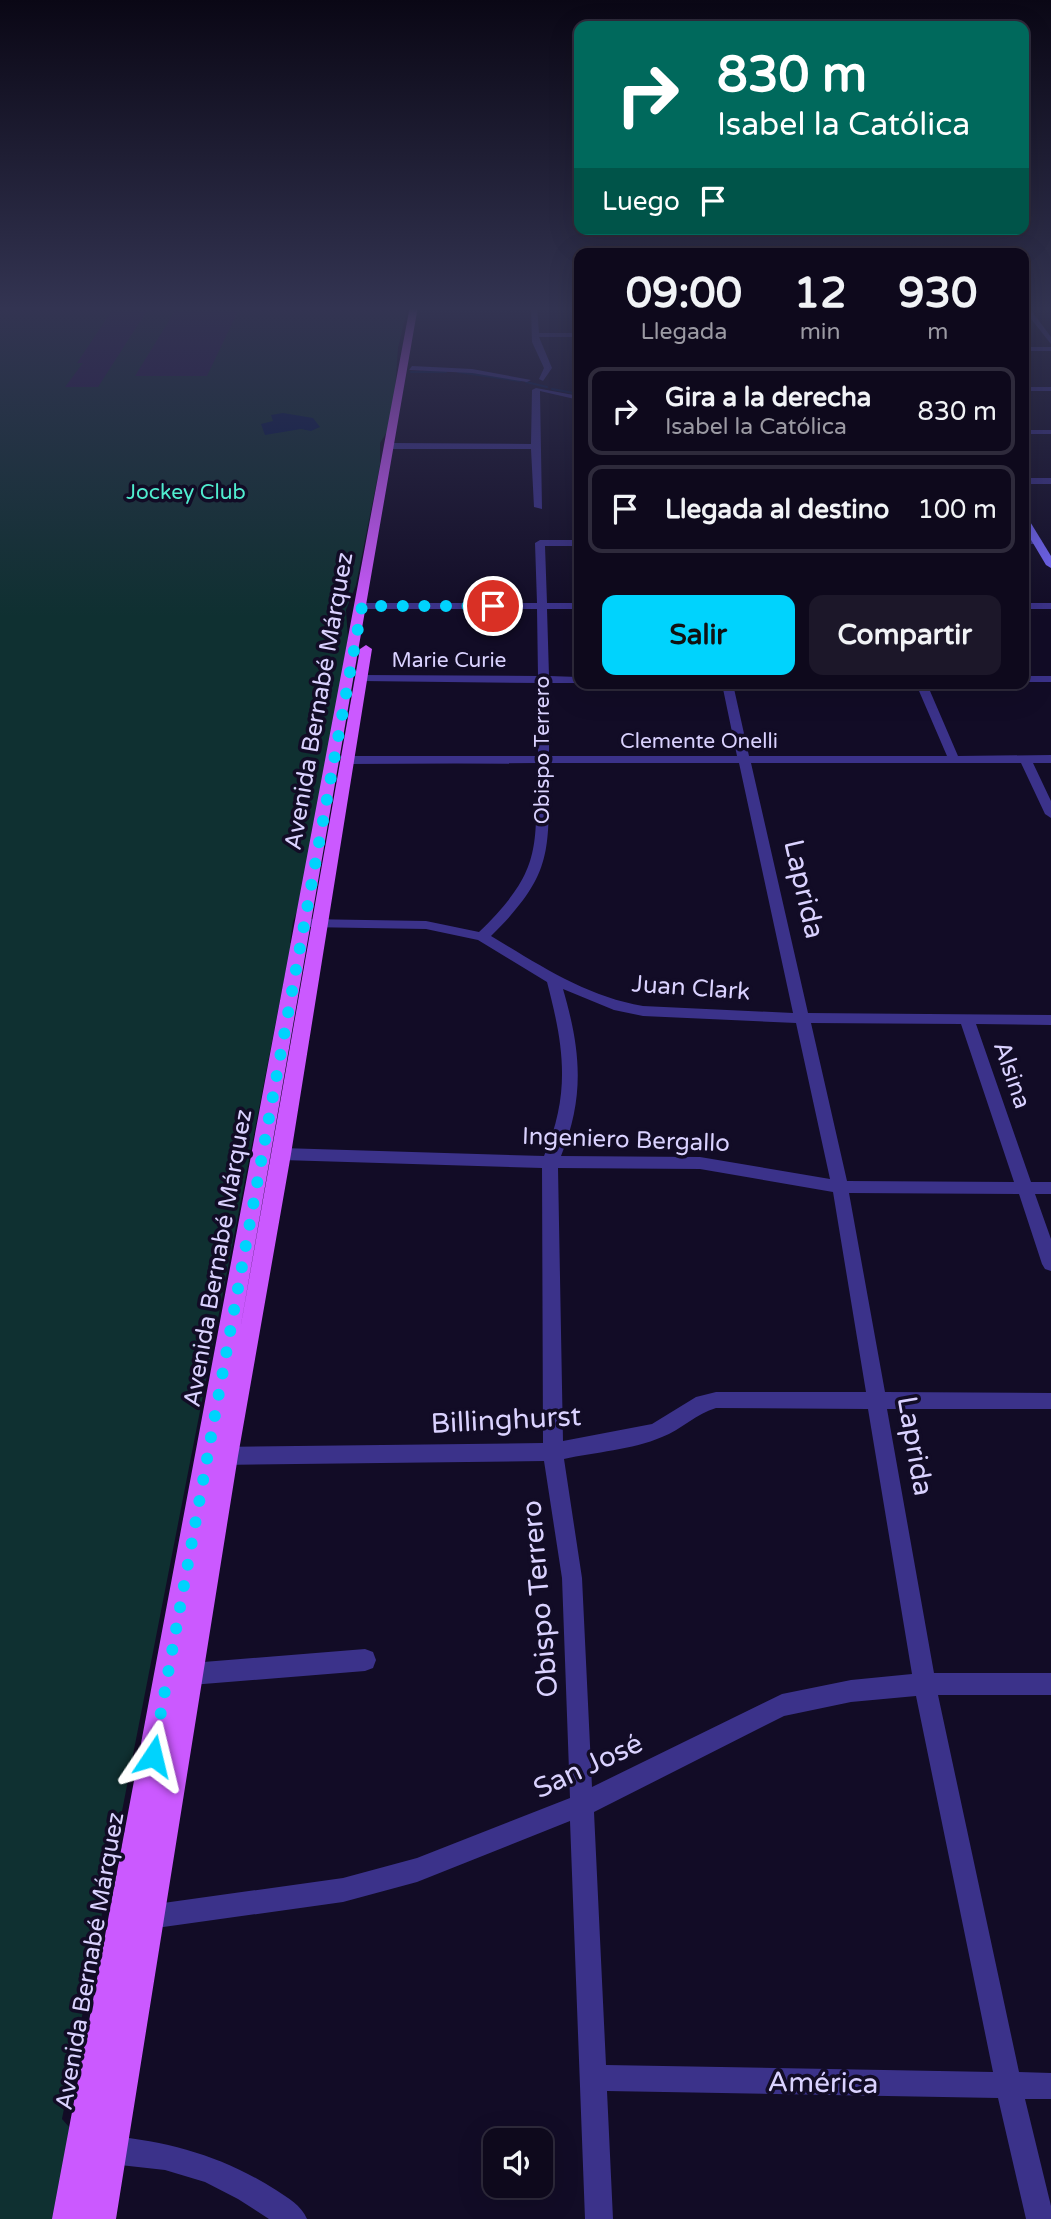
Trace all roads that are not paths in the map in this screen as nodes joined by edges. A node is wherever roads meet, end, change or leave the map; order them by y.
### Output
1 (399, 410) edge
2 (402, 410) edge
3 (538, 410) edge
4 (1029, 432) edge
5 (1051, 432) edge
6 (394, 446) junction
7 (535, 447) junction
8 (1029, 481) edge
9 (1051, 481) edge
10 (539, 508) dead end
11 (1029, 528) edge
12 (1029, 542) edge
13 (574, 543) edge
14 (1038, 543) junction
15 (1051, 545) edge
16 (1051, 565) edge
17 (367, 606) junction
18 (542, 606) junction
19 (574, 606) edge
20 (1029, 606) edge
21 (1051, 606) edge
22 (361, 678) junction
23 (1029, 679) edge
24 (1051, 679) edge
25 (543, 680) junction
26 (574, 680) edge
27 (728, 689) edge
28 (922, 689) edge
29 (1025, 759) junction
30 (1051, 759) edge
31 (347, 760) junction
32 (954, 760) junction
33 (543, 761) junction
34 (744, 761) junction
35 (1051, 814) edge
36 (312, 923) junction
37 (482, 937) junction
38 (553, 980) junction
39 (803, 1018) junction
40 (967, 1020) junction
41 (1051, 1020) edge
42 (282, 1154) junction
43 (550, 1162) junction
44 (840, 1187) junction
45 (1025, 1188) junction
46 (1051, 1188) edge
47 (1051, 1264) edge
48 (878, 1401) junction
49 (1051, 1401) edge
50 (553, 1452) junction
51 (217, 1456) junction
52 (365, 1660) dead end
53 (191, 1674) junction
54 (925, 1684) junction
55 (1051, 1684) edge
56 (582, 1805) junction
57 (149, 1917) junction
58 (594, 2078) junction
59 (1009, 2086) junction
60 (1051, 2087) edge
61 (111, 2151) junction
62 (68, 2219) edge
63 (100, 2219) edge
64 (293, 2219) edge
65 (599, 2219) edge
66 (1040, 2219) edge

1 - 6 main road, Avenida Bernabé Márquez
2 - 6 main road, Avenida Bernabé Márquez
3 - 7 street
4 - 5 street
6 - 7 street
6 - 17 main road, Avenida Bernabé Márquez
7 - 10 street
8 - 9 street
11 - 14 main road
12 - 14 street
13 - 18 street, Obispo Terrero
14 - 15 street
14 - 16 main road
17 - 18 street
17 - 22 main road, Avenida Bernabé Márquez
17 - 36 main road, Avenida Bernabé Márquez
18 - 19 street
18 - 25 street, Obispo Terrero
20 - 21 street
22 - 25 street, Marie Curie
22 - 31 main road, Avenida Bernabé Márquez
23 - 24 street
25 - 26 street, Marie Curie
25 - 33 street, Obispo Terrero
27 - 34 street, Laprida
28 - 32 street
29 - 30 street, Clemente Onelli
29 - 32 street, Clemente Onelli
29 - 35 street
31 - 33 street, Clemente Onelli
31 - 36 main road, Avenida Bernabé Márquez
32 - 34 street, Clemente Onelli
33 - 34 street, Clemente Onelli
33 - 37 street, Obispo Terrero
34 - 39 street, Laprida
36 - 37 street, Juan Clark
36 - 42 main road, Avenida Bernabé Márquez
36 - 51 main road, Avenida Bernabé Márquez
37 - 38 street, Juan Clark
38 - 39 street, Juan Clark
38 - 43 street, Obispo Terrero
39 - 40 street, Juan Clark
39 - 44 street, Laprida
40 - 41 street, Juan Clark
40 - 45 street, Alsina
42 - 43 street, Ingeniero Bergallo
42 - 51 main road, Avenida Bernabé Márquez
43 - 44 street, Ingeniero Bergallo
43 - 50 street, Obispo Terrero
44 - 45 street, Ingeniero Bergallo
44 - 48 street, Laprida
45 - 46 street, Ingeniero Bergallo
45 - 47 street, Alsina
48 - 49 street, Billinghurst
48 - 50 street, Billinghurst
48 - 54 street, Laprida
50 - 51 street, Billinghurst
50 - 56 street, Obispo Terrero
51 - 53 main road, Avenida Bernabé Márquez
51 - 62 main road, Avenida Bernabé Márquez
52 - 53 street
53 - 57 main road, Avenida Bernabé Márquez
54 - 55 street, San José
54 - 56 street, San José
54 - 59 street, Laprida
56 - 57 street, San José
56 - 58 street, Obispo Terrero
57 - 61 main road, Avenida Bernabé Márquez
58 - 59 street, América
58 - 65 street, Obispo Terrero
59 - 60 street, América
59 - 66 street, Laprida
61 - 63 main road, Avenida Bernabé Márquez
61 - 64 street

